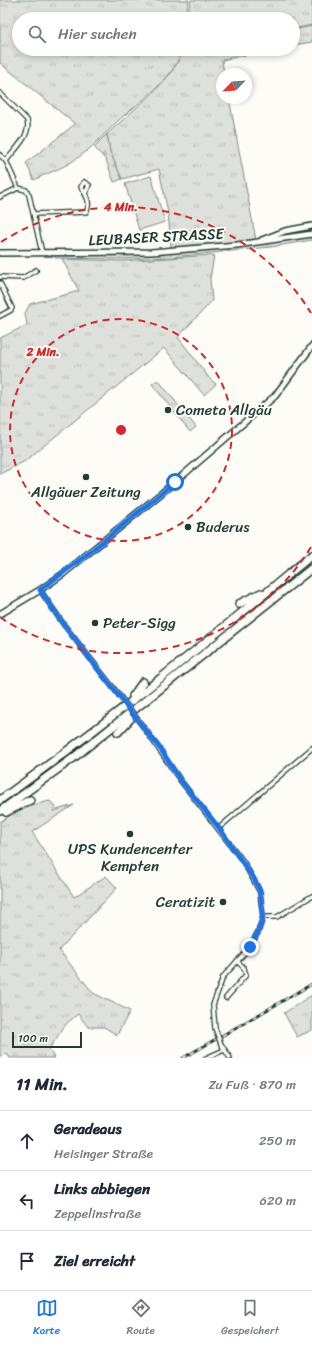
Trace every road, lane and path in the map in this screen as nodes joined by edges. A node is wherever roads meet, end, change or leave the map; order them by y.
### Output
1 (0, 93) edge
2 (0, 155) edge
3 (6, 162) junction
4 (18, 188) junction
5 (86, 192) dead end
6 (0, 197) edge
7 (34, 214) junction
8 (312, 226) edge
9 (312, 234) edge
10 (257, 243) junction
11 (0, 253) edge
12 (42, 253) junction
13 (36, 270) dead end
14 (0, 277) edge
15 (0, 283) edge
16 (0, 316) edge
17 (312, 346) edge
18 (312, 555) edge
19 (312, 568) edge
20 (274, 586) junction
21 (40, 590) junction
22 (239, 604) dead end
23 (0, 614) edge
24 (143, 682) dead end
25 (154, 695) junction
26 (129, 703) junction
27 (118, 732) dead end
28 (312, 748) edge
29 (0, 800) edge
30 (30, 800) dead end
31 (0, 812) edge
32 (219, 828) junction
33 (312, 896) edge
34 (263, 917) junction
35 (237, 961) junction
36 (226, 998) dead end
37 (224, 1050) junction
38 (206, 1058) edge
39 (230, 1058) edge

1 - 3 street
2 - 3 street
3 - 4 street
4 - 6 street
4 - 7 street
5 - 7 street
7 - 12 street
8 - 10 street
9 - 10 street, LEUBASER STRASSE
10 - 12 street, LEUBASER STRASSE
11 - 12 street, LEUBASER STRASSE
13 - 14 street
15 - 16 street
17 - 21 street
18 - 20 highway
19 - 25 highway
20 - 22 highway
20 - 26 highway
21 - 23 street
21 - 32 street, bridge
24 - 26 highway
25 - 27 highway
25 - 31 highway
26 - 29 highway
28 - 32 street
30 - 31 highway
32 - 34 street
33 - 34 street
34 - 35 street
35 - 36 street
35 - 37 street, bridge
37 - 38 street
37 - 39 street

